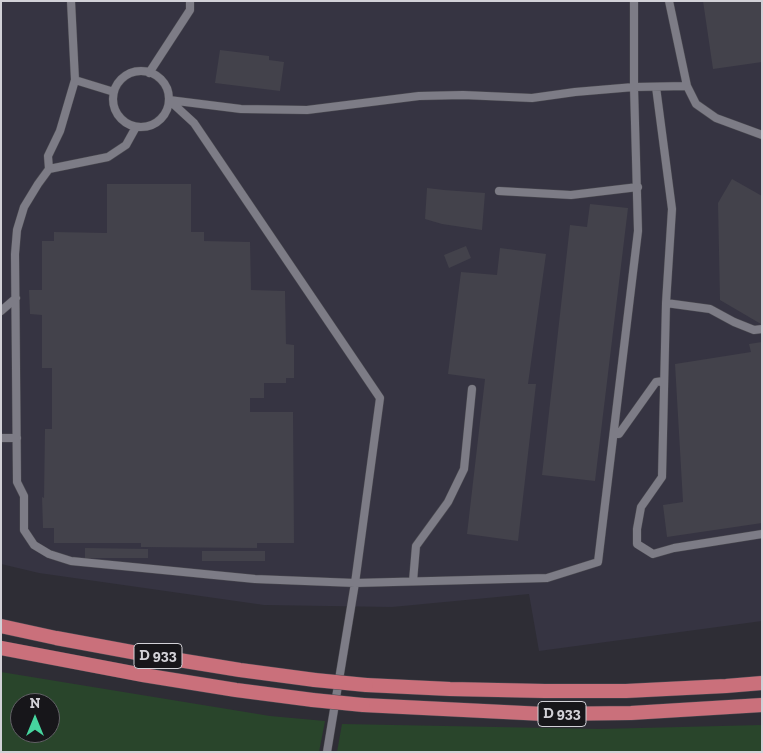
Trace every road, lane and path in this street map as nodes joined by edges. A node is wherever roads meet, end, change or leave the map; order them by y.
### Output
1 (71, 1) edge
2 (190, 1) edge
3 (634, 1) edge
4 (669, 1) edge
5 (150, 73) junction
6 (75, 80) junction
7 (686, 86) junction
8 (634, 87) junction
9 (656, 87) junction
10 (114, 92) junction
11 (169, 100) junction
12 (136, 127) junction
13 (762, 135) edge
14 (49, 169) junction
15 (638, 187) junction
16 (499, 191) dead end
17 (16, 298) junction
18 (666, 303) junction
19 (1, 311) edge
20 (762, 329) edge
21 (664, 381) junction
22 (472, 389) dead end
23 (614, 434) junction
24 (1, 438) edge
25 (17, 438) junction
26 (762, 534) edge
27 (412, 581) junction
28 (354, 583) junction
29 (1, 626) edge
30 (1, 648) edge
31 (762, 683) edge
32 (762, 705) edge
33 (327, 752) edge

1 - 6 lane
2 - 5 lane
3 - 8 lane
4 - 7 lane
5 - 10 lane
5 - 11 lane
6 - 10 lane
6 - 14 lane
7 - 9 lane
7 - 13 lane
8 - 9 lane
8 - 11 lane
8 - 15 lane
9 - 18 lane
10 - 12 lane
11 - 12 lane
11 - 28 lane
12 - 14 lane
14 - 17 lane
15 - 16 lane
15 - 23 lane
17 - 19 lane
17 - 25 lane
18 - 20 lane
18 - 21 lane
21 - 23 lane
21 - 26 lane
22 - 27 lane
23 - 27 lane
24 - 25 lane
25 - 28 lane
27 - 28 lane
28 - 33 lane
29 - 31 highway, D 933, bridge
30 - 32 highway, D 933, bridge

